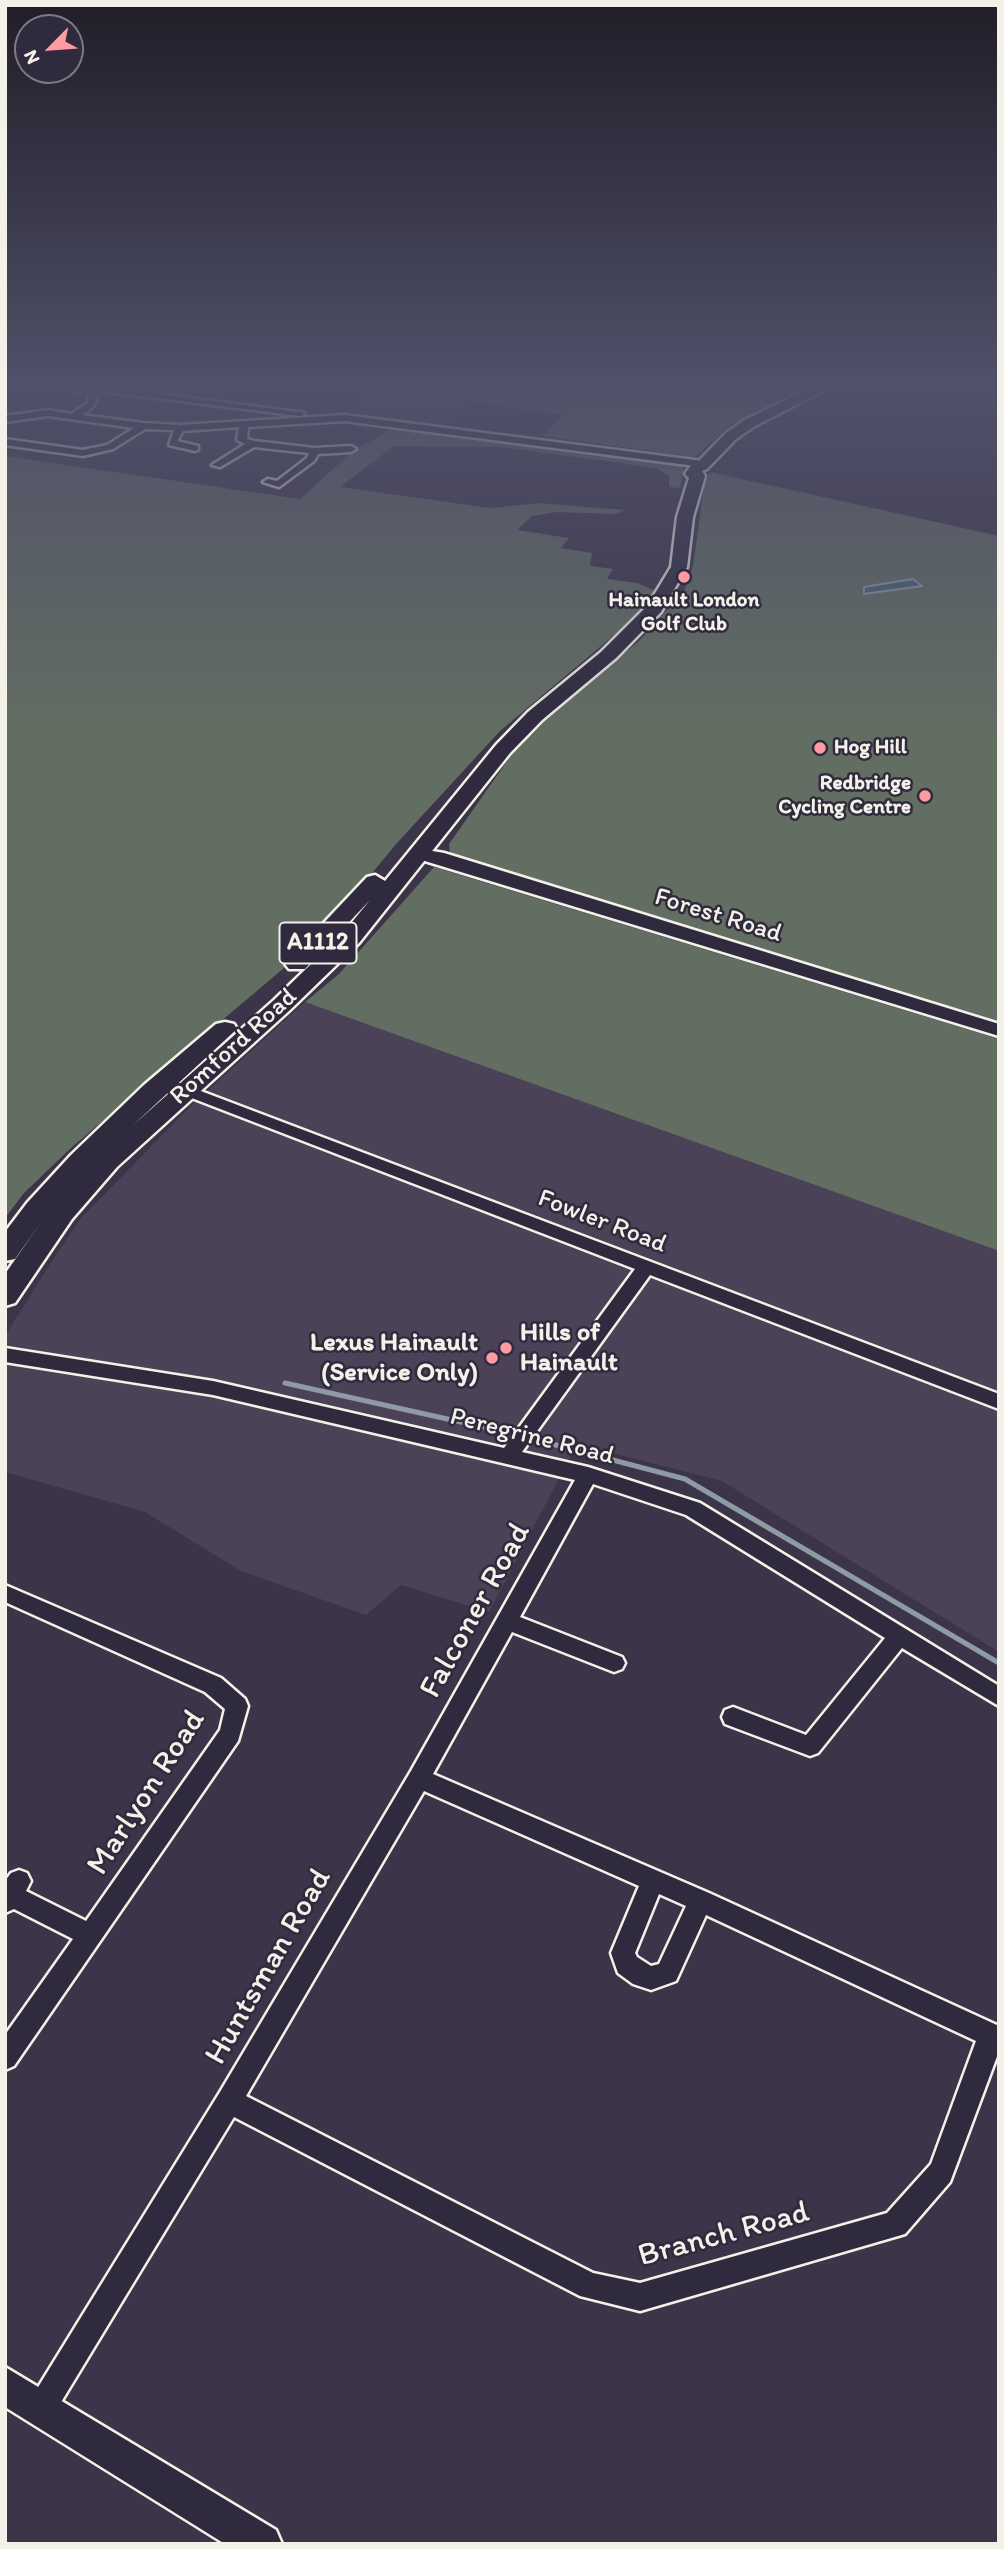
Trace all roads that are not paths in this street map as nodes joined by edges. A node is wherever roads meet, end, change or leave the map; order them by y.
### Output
1 (689, 504) edge
2 (610, 651) junction
3 (421, 854) junction
4 (999, 1030) edge
5 (175, 1086) junction
6 (5, 1252) edge
7 (646, 1267) junction
8 (5, 1296) edge
9 (5, 1355) edge
10 (999, 1402) edge
11 (508, 1457) junction
12 (588, 1475) junction
13 (5, 1593) edge
14 (505, 1620) junction
15 (900, 1634) junction
16 (614, 1663) dead end
17 (999, 1697) edge
18 (733, 1717) dead end
19 (419, 1778) junction
20 (653, 1881) junction
21 (11, 1893) edge
22 (701, 1901) junction
23 (90, 1935) junction
24 (995, 2037) edge
25 (5, 2057) edge
26 (229, 2101) junction
27 (5, 2386) edge
28 (42, 2407) junction
29 (262, 2544) edge

1 - 2 main road, Romford Road / A1112
2 - 3 main road, Romford Road / A1112
2 - 5 main road, Romford Road / A1112
3 - 4 street, Forest Road
3 - 5 main road, Romford Road / A1112
5 - 6 main road, Romford Road / A1112
5 - 7 street, Fowler Road
5 - 8 main road, Romford Road / A1112
7 - 10 street, Fowler Road
7 - 11 street
9 - 11 street, Peregrine Road
11 - 12 street, Peregrine Road
12 - 14 street, Falconer Road
12 - 15 street, Peregrine Road
13 - 23 street, Marlyon Road
14 - 16 street
14 - 19 street, Falconer Road
15 - 17 street, Peregrine Road
15 - 18 street
19 - 20 street
19 - 26 street, Huntsman Road
20 - 22 street
20 - 22 street
21 - 23 street
22 - 24 street
23 - 25 street, Marlyon Road
24 - 26 street, Branch Road
26 - 28 street, Huntsman Road
27 - 28 street
28 - 29 street

